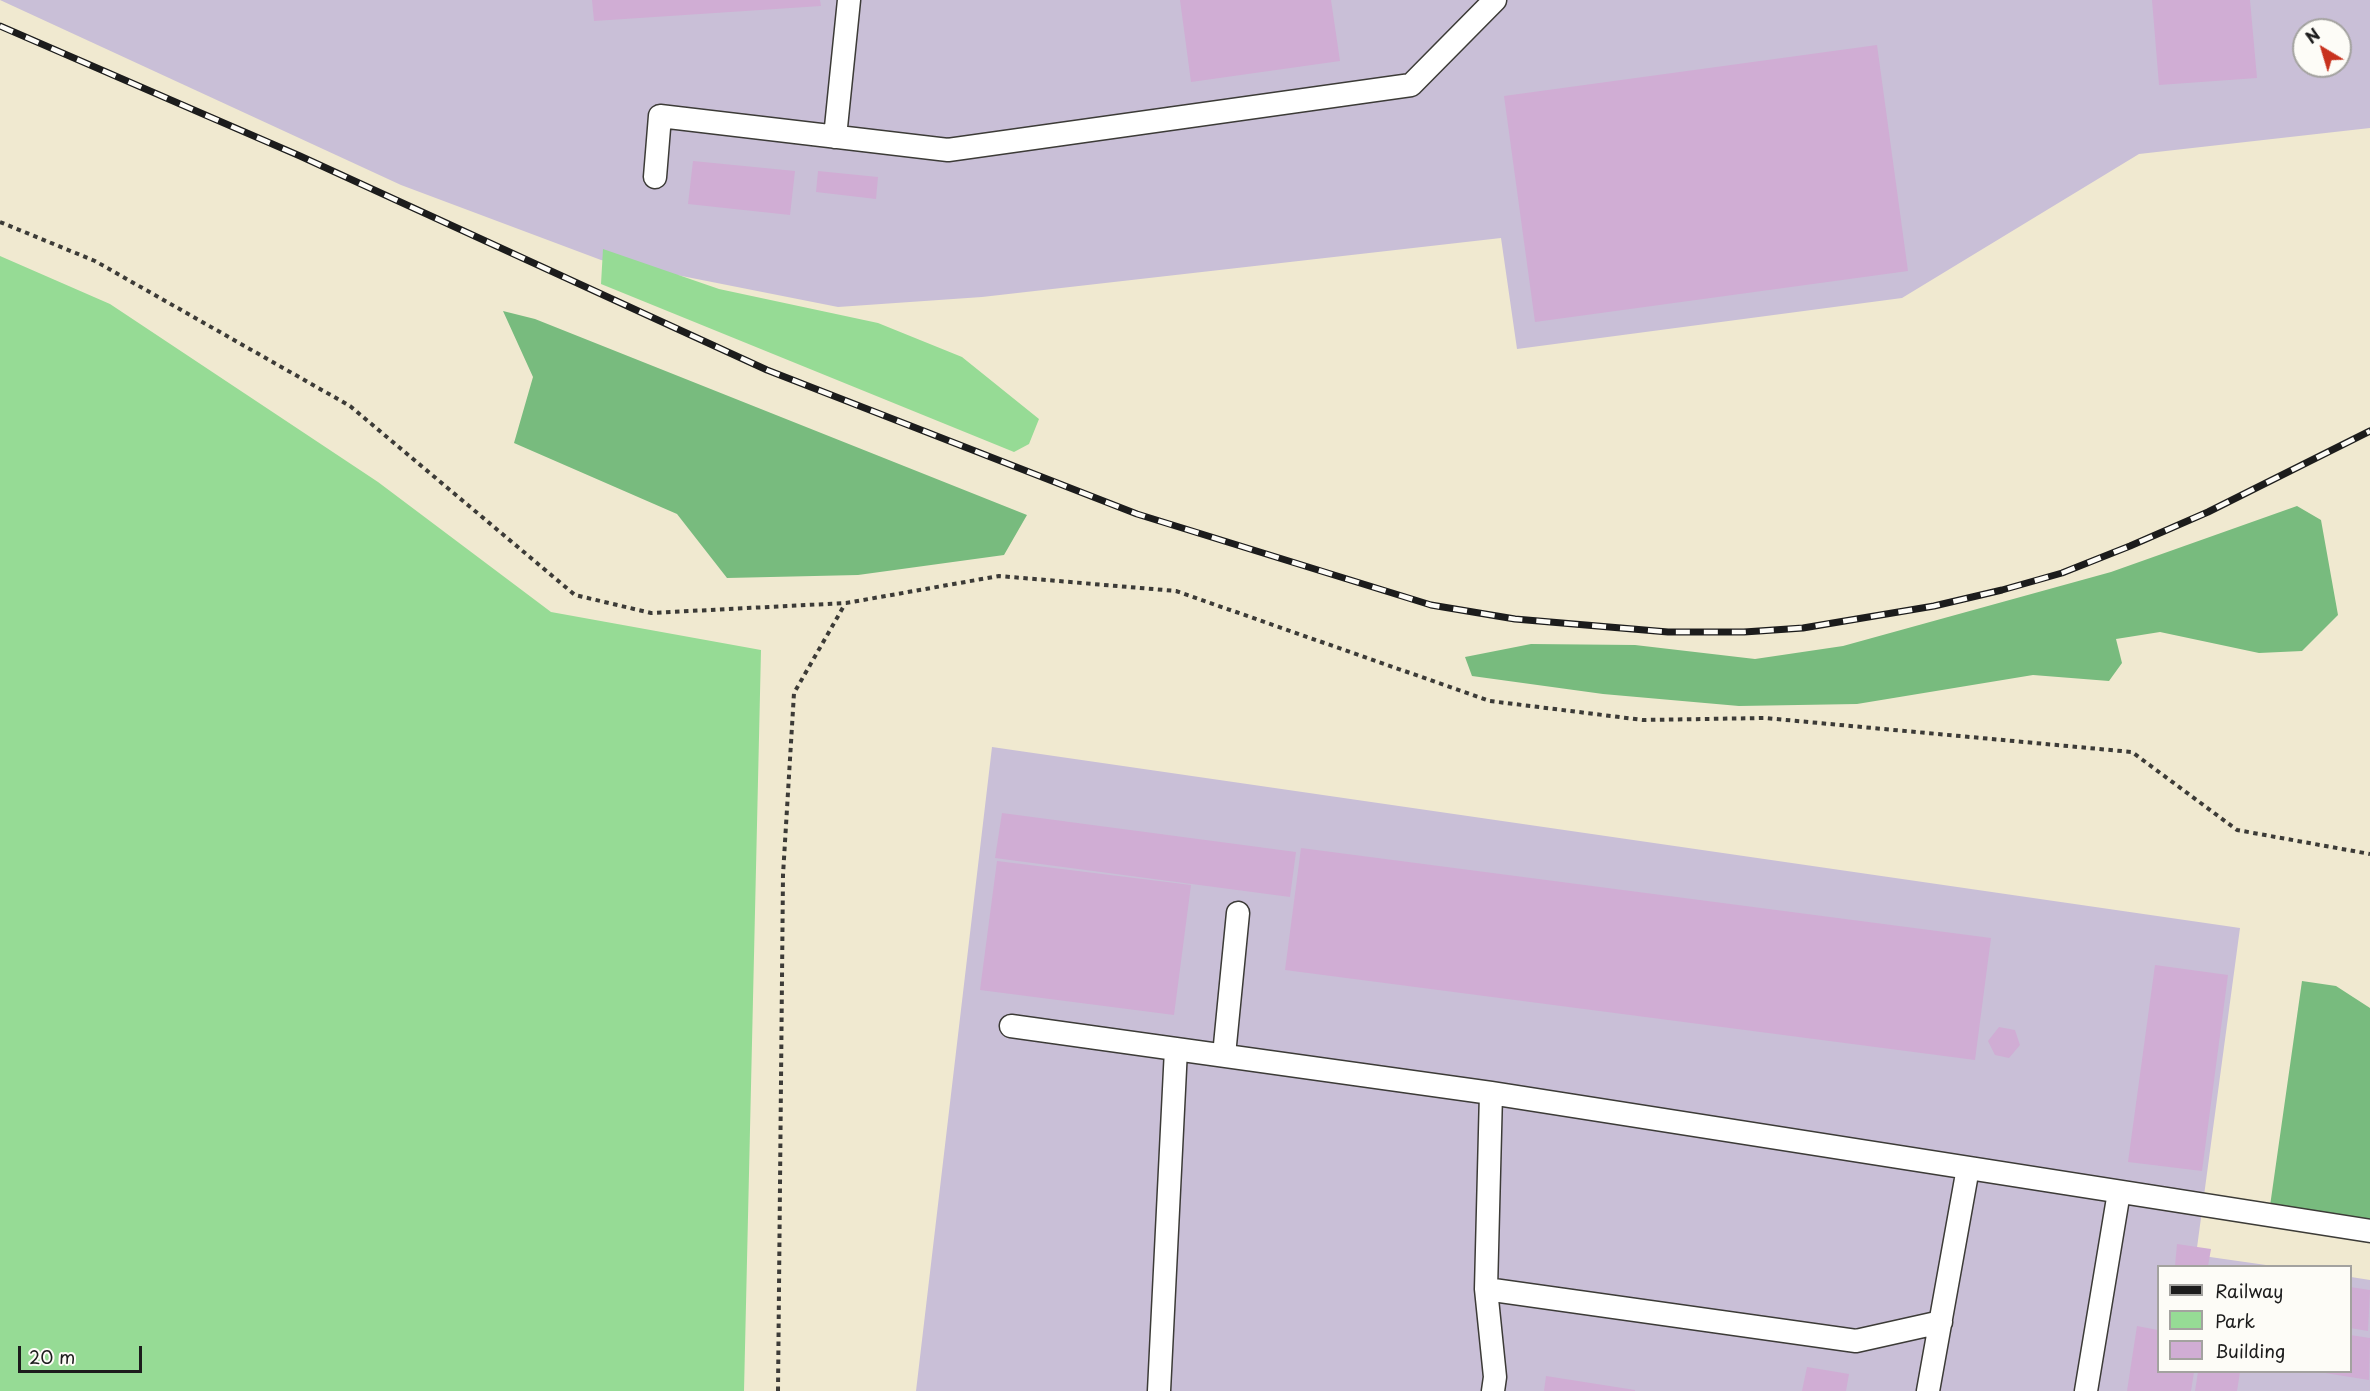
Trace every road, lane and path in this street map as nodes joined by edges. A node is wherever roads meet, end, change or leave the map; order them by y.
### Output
1 (849, 0) edge
2 (1495, 0) edge
3 (835, 137) junction
4 (655, 177) dead end
5 (0, 222) edge
6 (846, 603) junction
7 (2370, 854) edge
8 (1239, 913) dead end
9 (1011, 1026) dead end
10 (1176, 1049) junction
11 (1224, 1055) junction
12 (1491, 1093) junction
13 (1968, 1168) junction
14 (2119, 1192) junction
15 (2370, 1231) edge
16 (1486, 1289) junction
17 (1941, 1322) junction
18 (778, 1391) edge
19 (1158, 1391) edge
20 (1493, 1391) edge
21 (1928, 1391) edge
22 (2086, 1391) edge

1 - 3 lane
2 - 3 lane
3 - 4 lane
5 - 6 path
6 - 7 path
6 - 18 path
8 - 11 lane
9 - 10 lane
10 - 11 lane
10 - 19 lane
11 - 12 lane
12 - 13 lane
12 - 16 lane
13 - 14 lane
13 - 17 lane
14 - 15 lane
14 - 22 lane
16 - 17 lane
16 - 20 lane
17 - 21 lane

